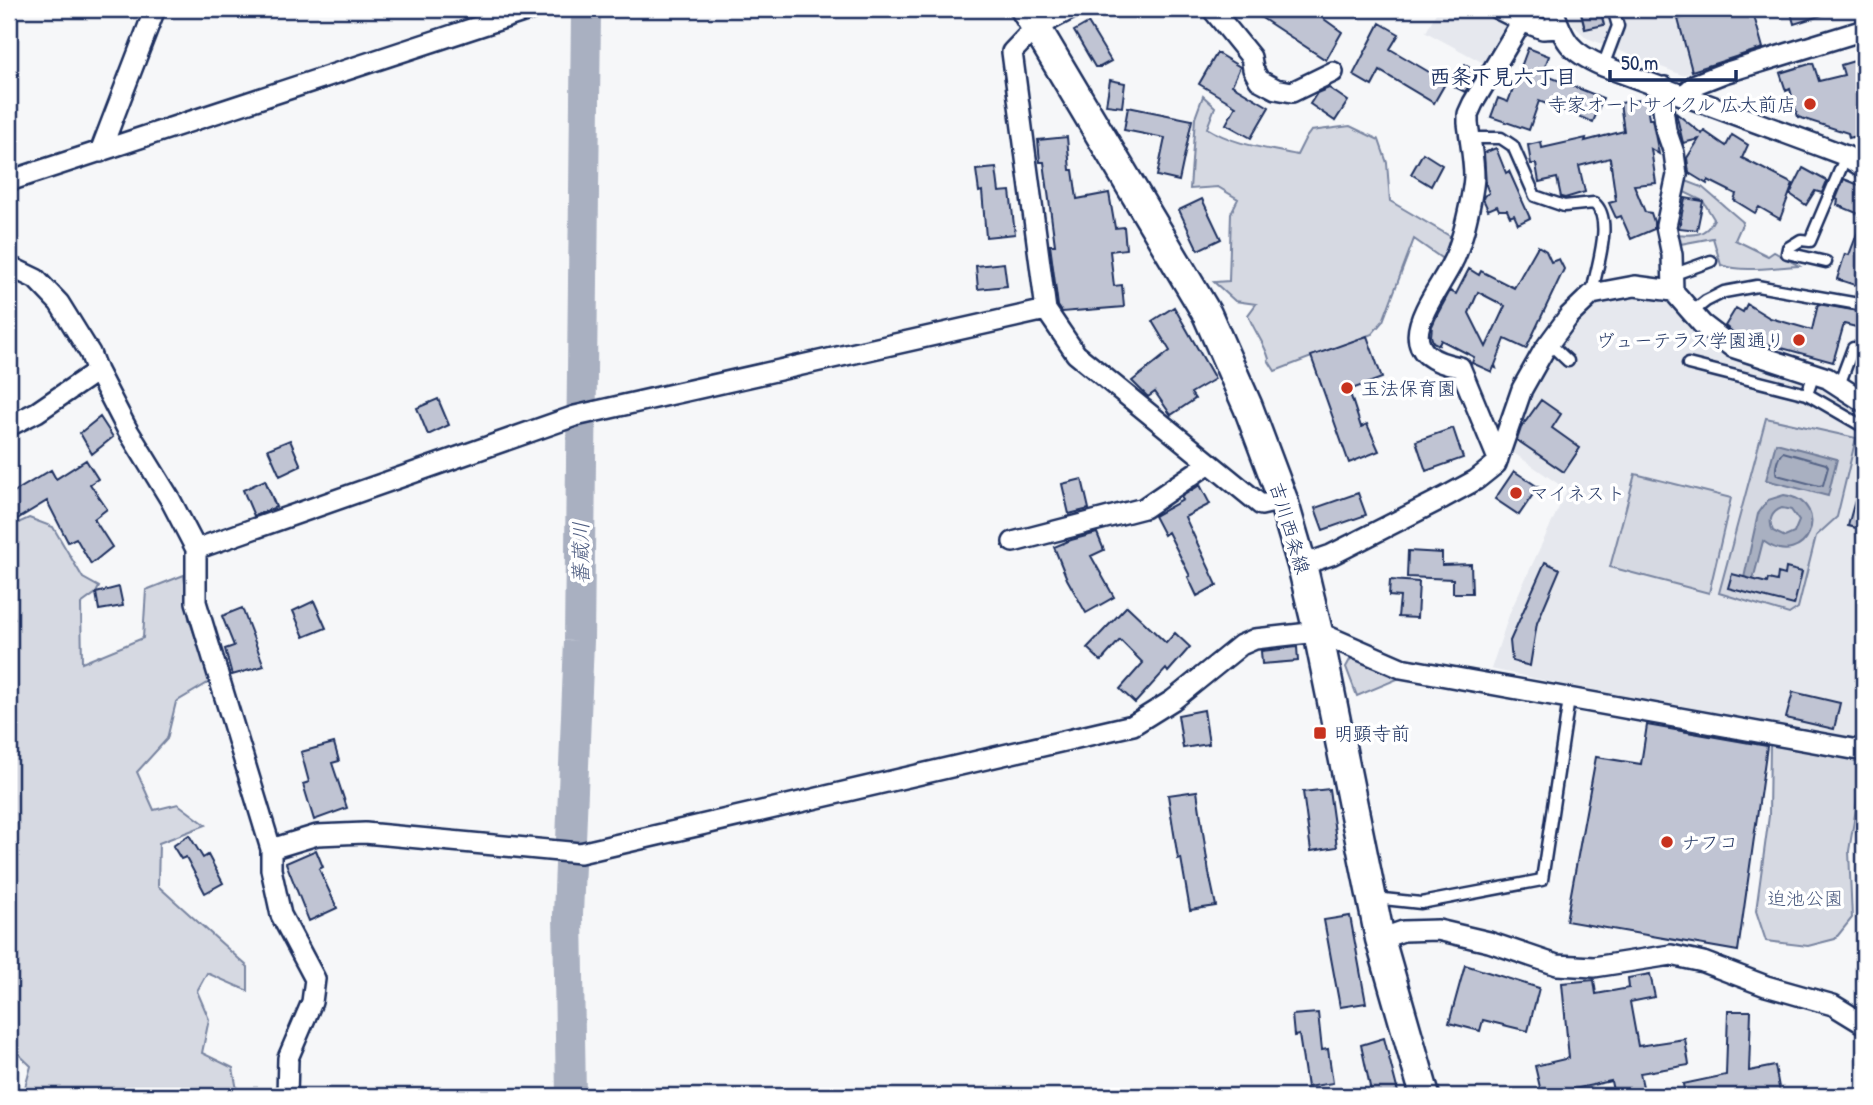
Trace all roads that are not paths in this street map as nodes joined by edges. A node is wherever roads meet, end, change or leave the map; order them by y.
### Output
1 (155, 9) edge
2 (532, 9) edge
3 (1071, 9) edge
4 (1212, 9) edge
5 (1499, 9) edge
6 (1553, 9) edge
7 (1613, 9) edge
8 (1030, 18) edge
9 (1522, 21) junction
10 (1560, 28) junction
11 (1864, 34) edge
12 (1603, 66) junction
13 (1332, 72) dead end
14 (1664, 87) junction
15 (1685, 94) junction
16 (1470, 138) junction
17 (100, 152) junction
18 (1846, 156) junction
19 (1864, 168) edge
20 (9, 181) edge
21 (1711, 261) dead end
22 (1826, 262) dead end
23 (9, 266) edge
24 (1673, 283) junction
25 (1592, 294) junction
26 (1864, 305) edge
27 (1045, 310) junction
28 (1692, 312) junction
29 (1549, 343) junction
30 (1853, 348) dead end
31 (1568, 361) dead end
32 (1688, 364) dead end
33 (97, 371) junction
34 (1814, 374) junction
35 (1839, 385) junction
36 (1807, 394) junction
37 (1864, 401) edge
38 (9, 426) edge
39 (1864, 426) edge
40 (1498, 459) junction
41 (1208, 464) junction
42 (1283, 500) junction
43 (1013, 542) dead end
44 (196, 549) junction
45 (1302, 565) junction
46 (1318, 632) junction
47 (1569, 699) junction
48 (1864, 751) edge
49 (271, 849) junction
50 (1372, 898) junction
51 (1380, 939) junction
52 (1864, 1024) edge
53 (287, 1096) edge
54 (1425, 1096) edge

1 - 17 street
2 - 17 street
3 - 8 street
4 - 13 street
5 - 9 street
6 - 10 street
7 - 12 lane
8 - 27 street
8 - 42 main road, 吉川西条線
9 - 10 street
9 - 16 street
10 - 12 street
11 - 15 street
12 - 14 street
14 - 15 street
14 - 24 street
15 - 18 street
16 - 25 lane
16 - 40 street
17 - 20 street
18 - 19 street
18 - 22 lane
21 - 24 lane
23 - 33 street
24 - 25 street
24 - 28 street
25 - 29 street
26 - 28 lane
27 - 41 street
27 - 44 street
28 - 34 street
29 - 31 lane
29 - 40 street
30 - 35 lane
32 - 36 lane
33 - 38 street
33 - 44 street
34 - 35 street
34 - 36 lane
35 - 37 street
36 - 39 lane
40 - 45 street
41 - 42 street
41 - 43 street
42 - 45 main road, 吉川西条線
44 - 49 street
45 - 46 main road, 吉川西条線
46 - 47 street
46 - 49 street
46 - 50 main road, 吉川西条線
47 - 48 street
47 - 50 lane
49 - 53 street
50 - 51 main road, 吉川西条線
51 - 52 street
51 - 54 main road, 吉川西条線

